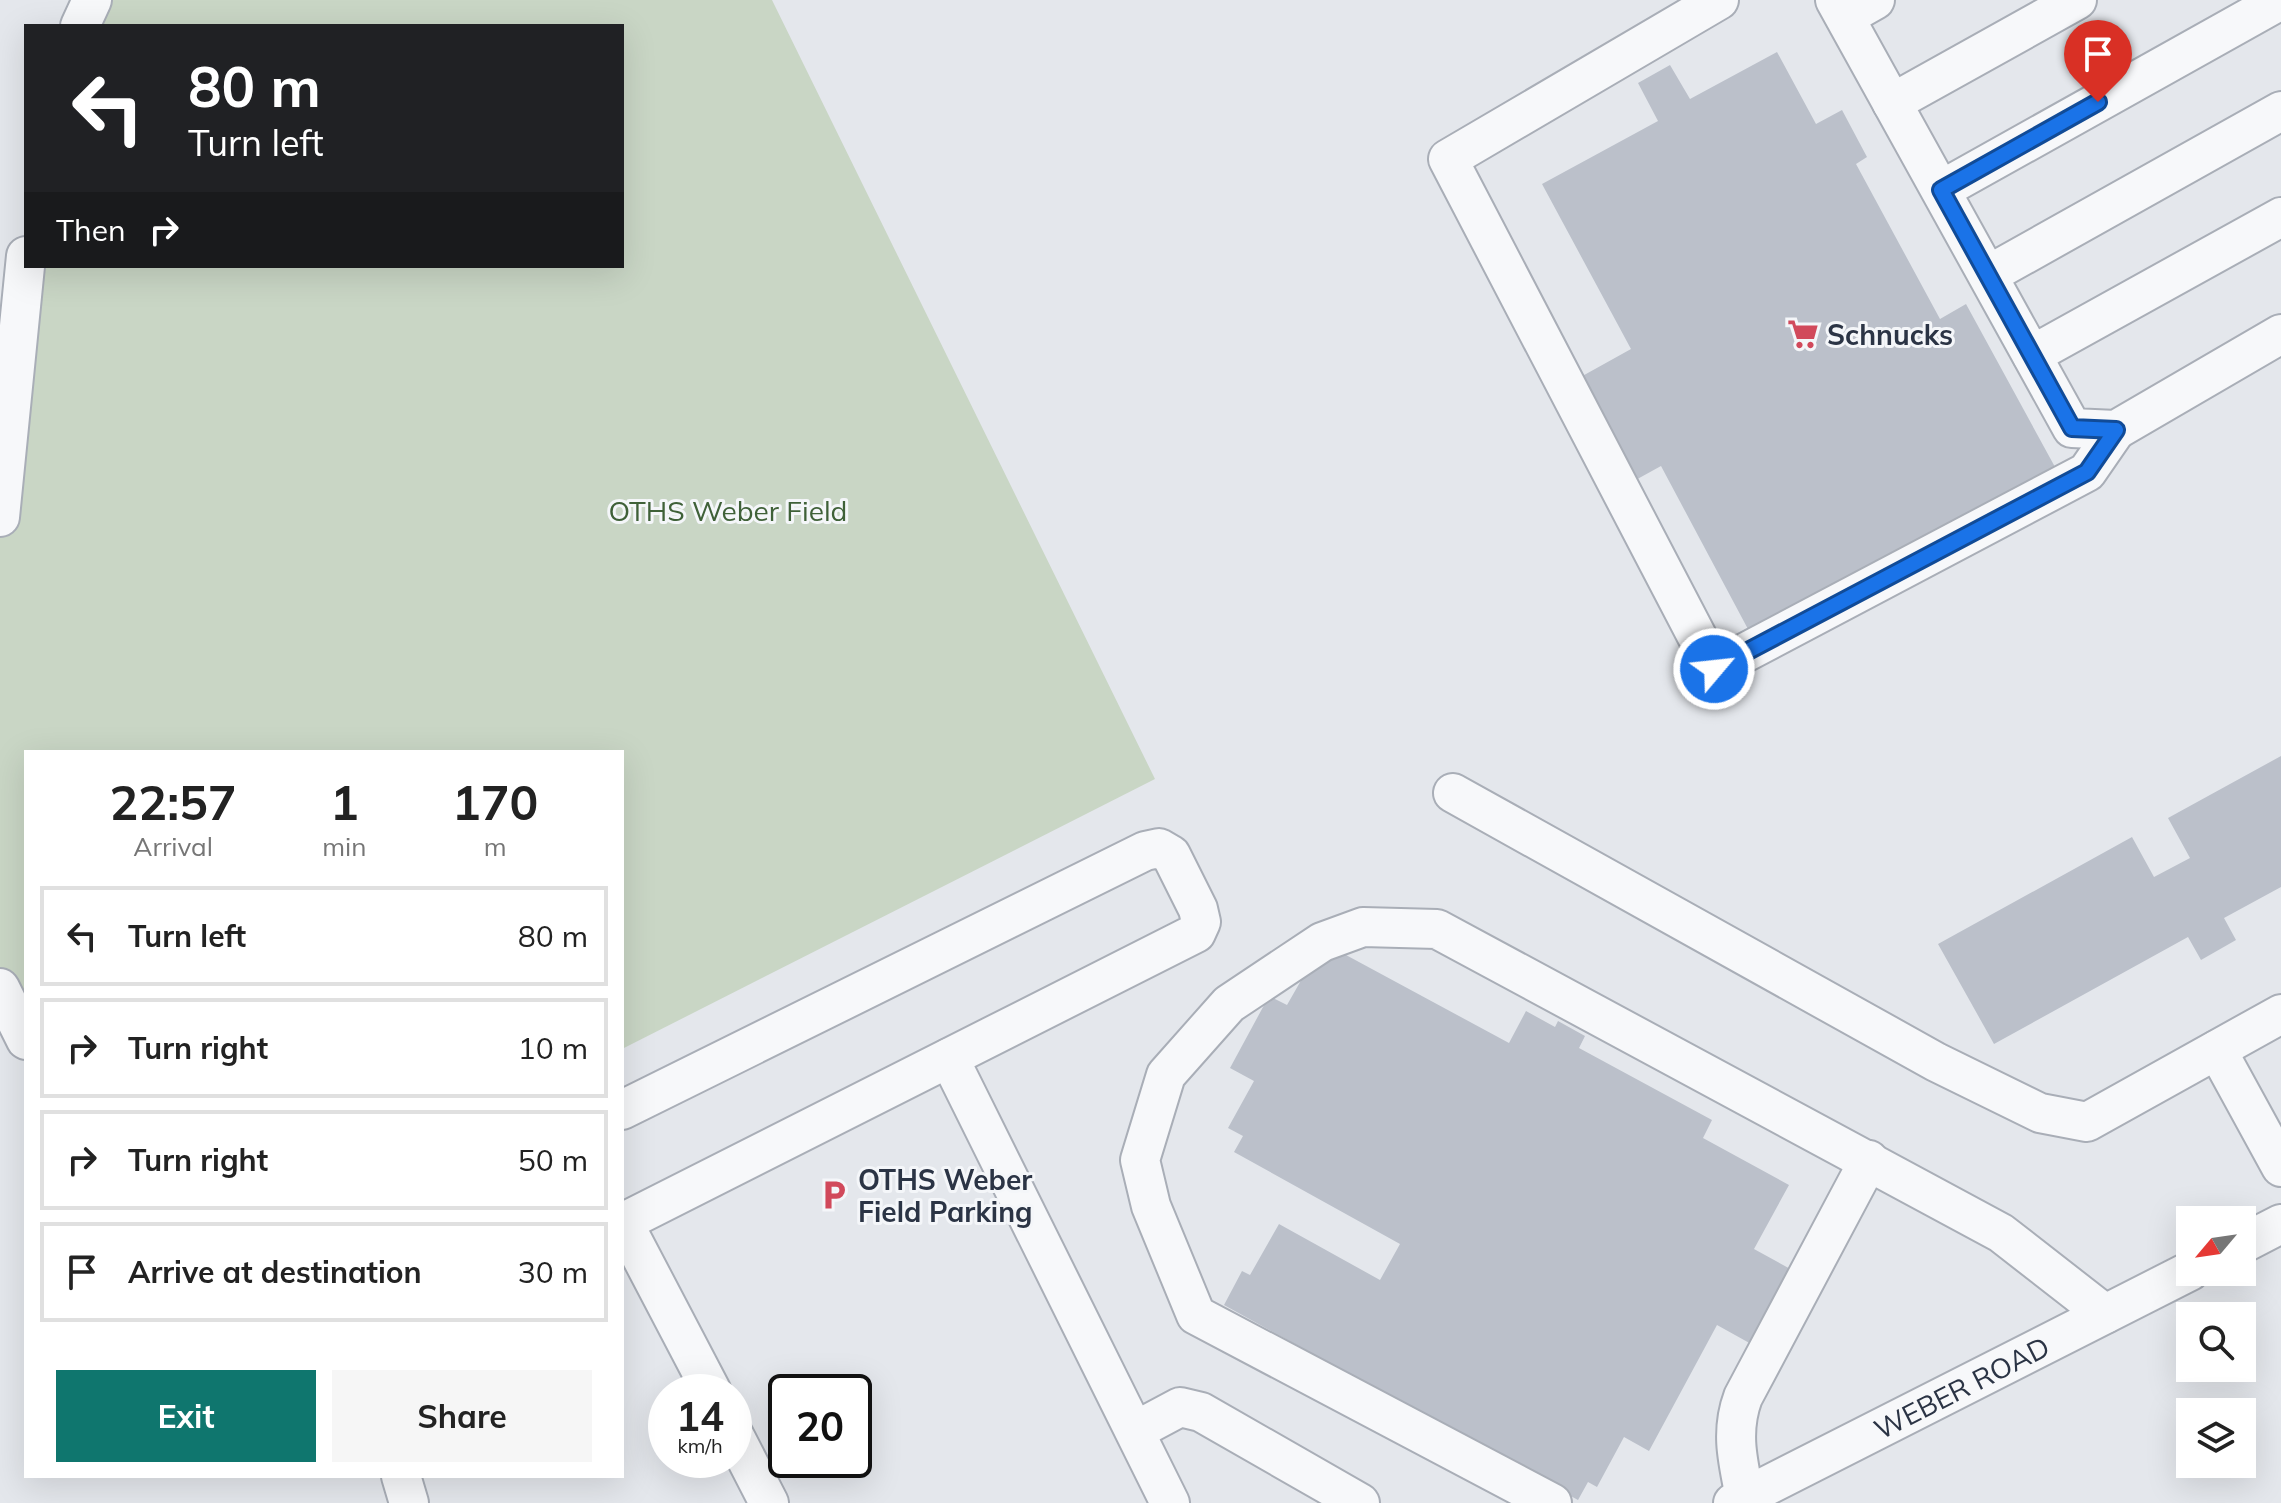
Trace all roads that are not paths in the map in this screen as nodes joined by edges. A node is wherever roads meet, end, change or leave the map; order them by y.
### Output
1 (92, 0) edge
2 (1719, 0) edge
3 (2077, 0) edge
4 (2281, 0) edge
5 (1852, 6) edge
6 (81, 24) edge
7 (1892, 103) junction
8 (2281, 111) edge
9 (1941, 190) junction
10 (2281, 217) edge
11 (25, 268) edge
12 (1988, 275) junction
13 (2281, 334) edge
14 (2032, 355) junction
15 (2116, 430) junction
16 (0, 517) edge
17 (1453, 793) dead end
18 (0, 988) edge
19 (2281, 1014) edge
20 (24, 1036) edge
21 (2217, 1050) junction
22 (949, 1058) junction
23 (624, 1109) edge
24 (1869, 1160) junction
25 (2281, 1167) edge
26 (624, 1221) edge
27 (624, 1224) edge
28 (2281, 1224) edge
29 (2256, 1237) edge
30 (2176, 1278) edge
31 (2105, 1314) junction
32 (703, 1374) edge
33 (1135, 1431) junction
34 (752, 1470) edge
35 (402, 1478) edge
36 (1739, 1500) edge
37 (409, 1503) edge
38 (769, 1503) edge
39 (1170, 1503) edge
40 (1360, 1503) edge
41 (1552, 1503) edge

1 - 6 street
2 - 15 street
3 - 7 street
4 - 9 street
5 - 7 street
7 - 9 street
8 - 12 street
9 - 12 street
10 - 14 street
11 - 16 street
12 - 14 street
13 - 15 street
14 - 15 street
17 - 21 street
18 - 20 street
19 - 21 street
21 - 25 street
22 - 23 street
22 - 26 street
22 - 33 street
24 - 31 street
24 - 36 street
24 - 41 street
27 - 32 street
28 - 29 street
30 - 31 street, WEBER ROAD
31 - 36 street, WEBER ROAD
33 - 39 street
33 - 40 street
34 - 38 street
35 - 37 street

